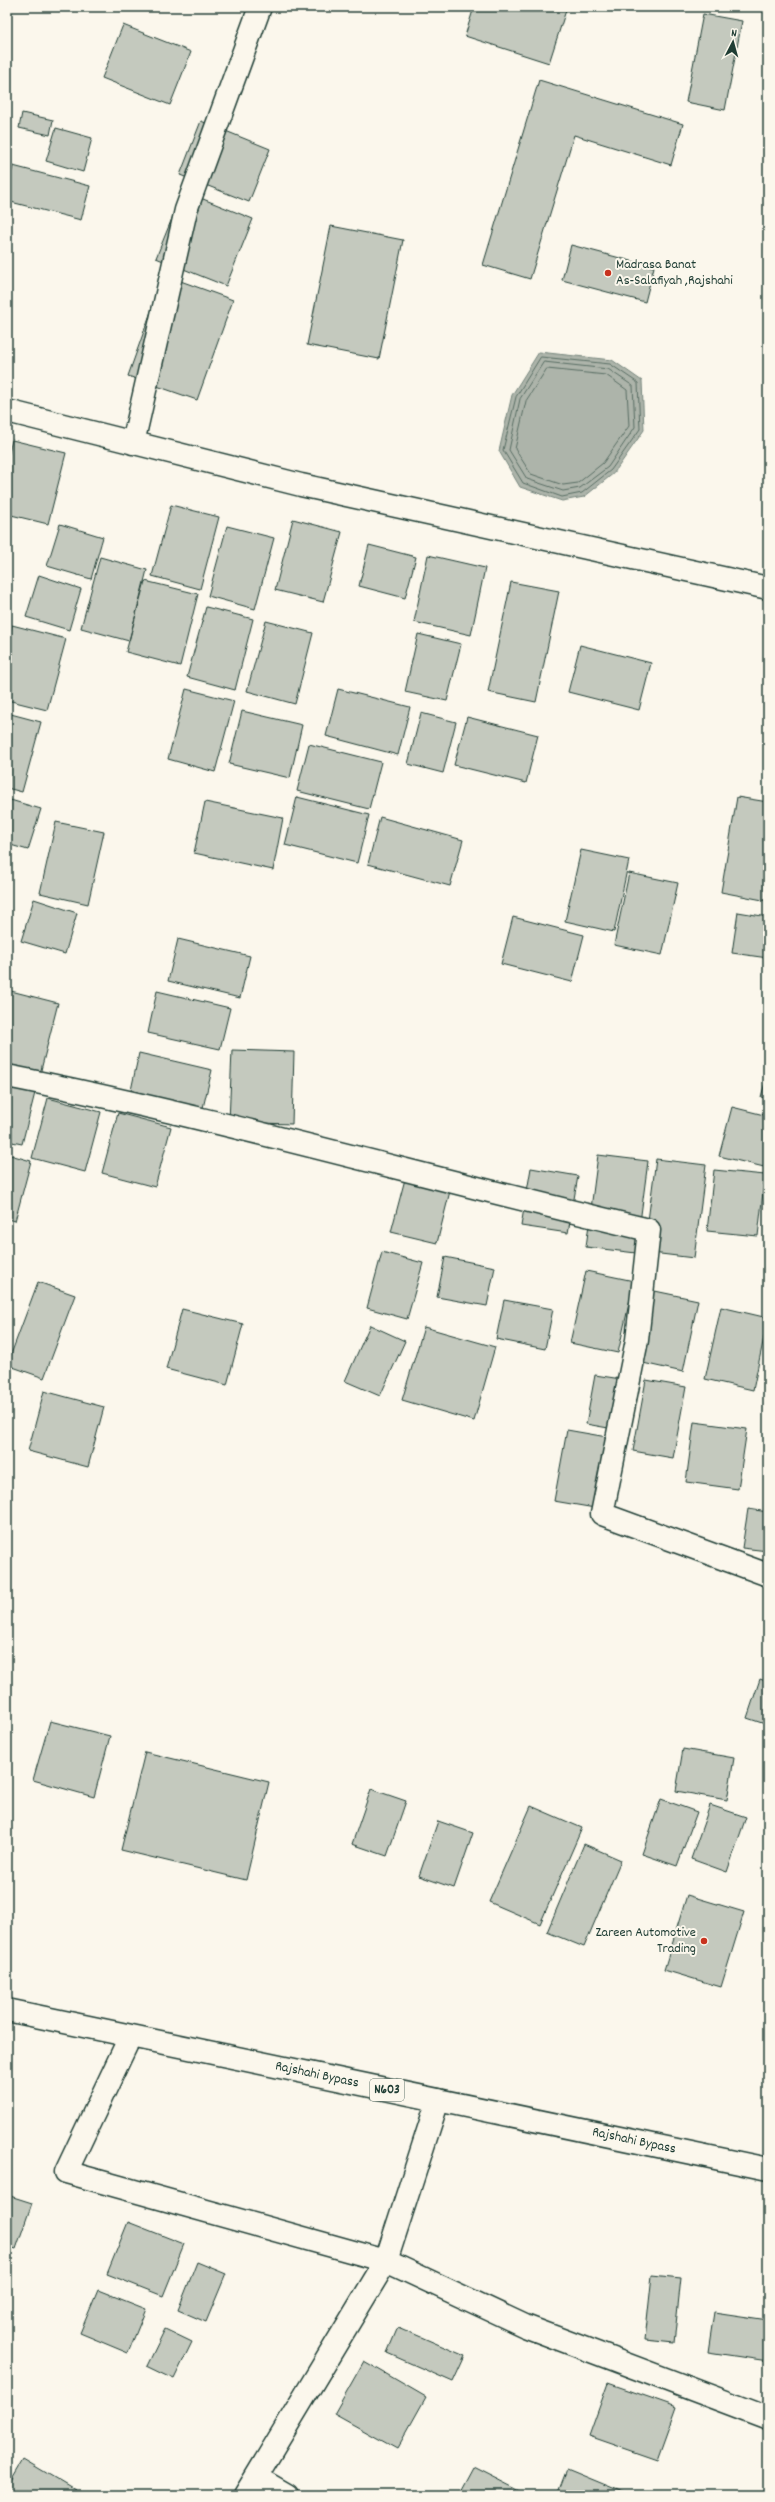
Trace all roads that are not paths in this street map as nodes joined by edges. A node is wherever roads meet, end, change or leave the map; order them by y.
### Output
1 (260, 7) edge
2 (7, 411) edge
3 (133, 443) junction
4 (768, 588) edge
5 (7, 1076) edge
6 (768, 1575) edge
7 (7, 2010) edge
8 (130, 2037) junction
9 (438, 2100) junction
10 (768, 2169) edge
11 (386, 2261) junction
12 (768, 2418) edge
13 (250, 2486) edge
14 (287, 2495) edge

1 - 3 main road
2 - 3 main road
3 - 4 main road
5 - 6 main road
7 - 8 main road, Rajshahi Bypass / N603
8 - 9 main road, Rajshahi Bypass / N603
8 - 11 main road
9 - 10 main road, Rajshahi Bypass / N603
9 - 11 main road
11 - 12 main road
11 - 13 main road
13 - 14 main road

